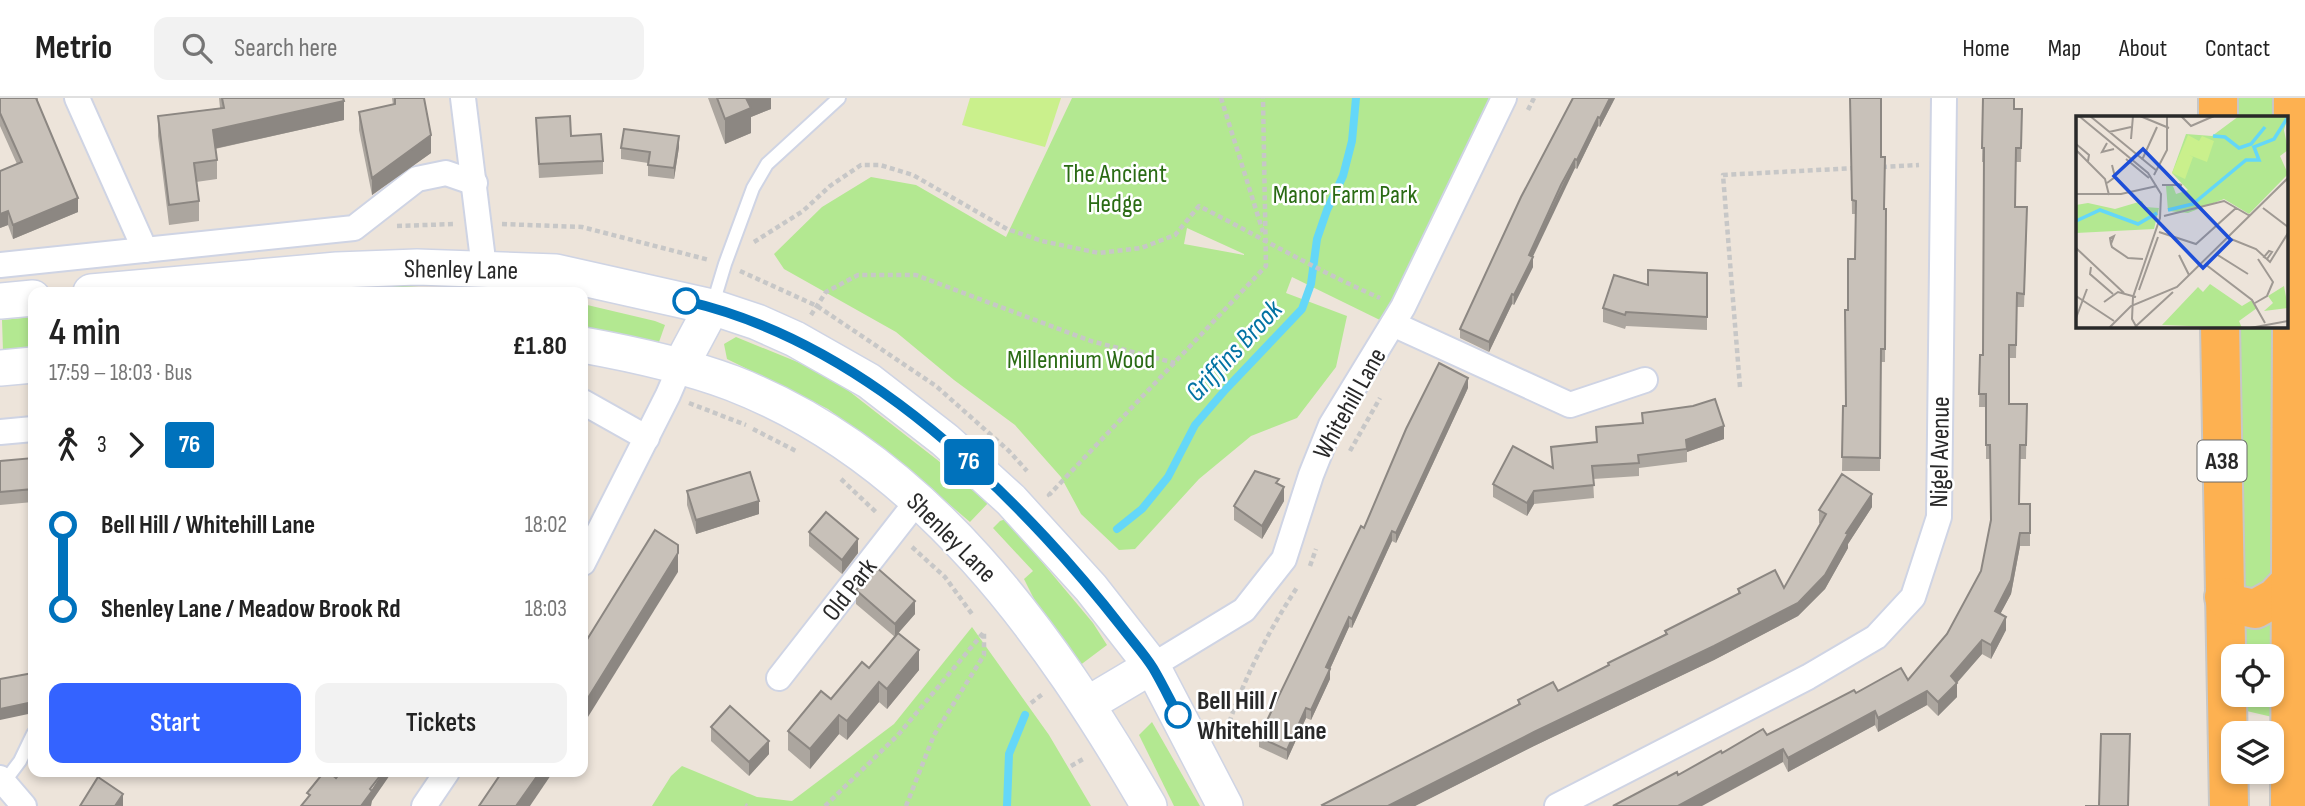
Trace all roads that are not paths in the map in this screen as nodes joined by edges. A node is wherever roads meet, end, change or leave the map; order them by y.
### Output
1 (77, 98) edge
2 (463, 98) edge
3 (839, 98) edge
4 (1504, 98) edge
5 (1944, 98) edge
6 (2218, 98) edge
7 (2293, 98) edge
8 (2218, 116) edge
9 (475, 183) junction
10 (145, 250) junction
11 (0, 265) edge
12 (484, 268) junction
13 (147, 287) edge
14 (28, 298) edge
15 (0, 301) edge
16 (712, 307) junction
17 (1398, 316) junction
18 (2220, 327) edge
19 (588, 347) edge
20 (28, 365) edge
21 (0, 368) edge
22 (1645, 380) dead end
23 (674, 381) junction
24 (588, 405) edge
25 (28, 429) edge
26 (0, 432) edge
27 (647, 438) junction
28 (2298, 468) edge
29 (918, 500) junction
30 (588, 553) edge
31 (2292, 580) junction
32 (2224, 597) junction
33 (1152, 666) junction
34 (779, 678) dead end
35 (1088, 704) junction
36 (2229, 721) edge
37 (2289, 739) edge
38 (28, 744) edge
39 (444, 777) edge
40 (2, 780) edge
41 (2229, 784) edge
42 (24, 806) edge
43 (424, 806) edge
44 (1149, 806) edge
45 (1225, 806) edge
46 (1557, 806) edge
47 (2229, 806) edge
48 (2290, 806) edge

1 - 10 street
2 - 9 street
3 - 16 lane
4 - 17 street, Whitehill Lane
5 - 46 street, Nigel Avenue
6 - 8 highway
7 - 28 highway
9 - 10 street
9 - 12 street
10 - 11 street
12 - 13 main road, Shenley Lane
12 - 16 main road, Shenley Lane
14 - 15 main road
16 - 23 main road
16 - 33 main road, Shenley Lane
17 - 22 street
17 - 33 street, Whitehill Lane
18 - 32 highway, A38
19 - 23 main road, Shenley Lane
20 - 21 main road
23 - 27 street
23 - 29 main road, Shenley Lane
24 - 27 street
25 - 26 street
27 - 30 street
28 - 31 highway
29 - 34 street, Old Park
29 - 35 main road, Shenley Lane
31 - 32 highway
31 - 37 highway
32 - 36 highway, A38
33 - 35 main road
33 - 45 main road, Shenley Lane
35 - 44 main road, Shenley Lane
37 - 48 highway
38 - 40 lane
39 - 43 street
40 - 42 street
41 - 47 highway, A38

